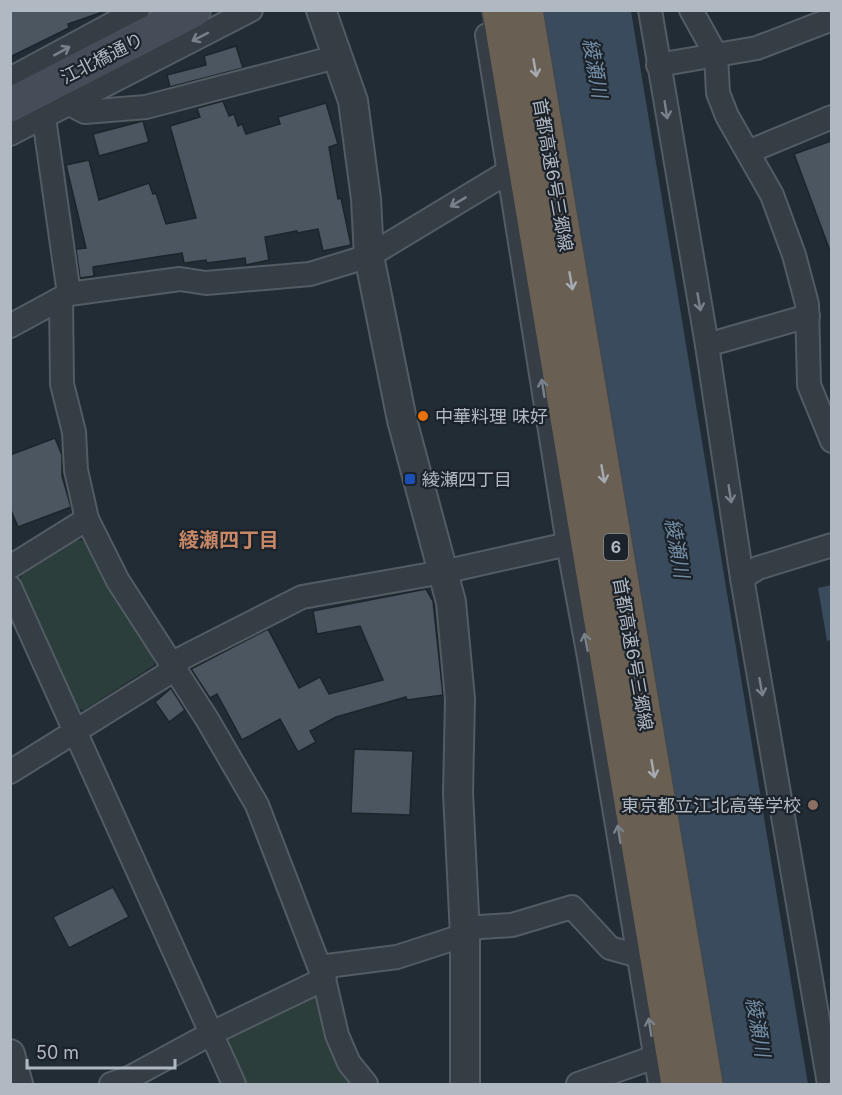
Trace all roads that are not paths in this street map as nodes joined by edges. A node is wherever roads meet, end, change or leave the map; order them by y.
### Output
1 (138, 10) edge
2 (194, 10) edge
3 (251, 10) edge
4 (321, 10) edge
5 (483, 10) edge
6 (499, 10) edge
7 (526, 10) edge
8 (650, 10) edge
9 (691, 10) edge
10 (831, 19) edge
11 (716, 55) junction
12 (336, 57) junction
13 (658, 64) junction
14 (10, 79) edge
15 (70, 104) junction
16 (10, 105) edge
17 (831, 117) edge
18 (44, 118) junction
19 (10, 134) edge
20 (748, 152) junction
21 (508, 172) junction
22 (369, 256) junction
23 (65, 296) junction
24 (808, 316) junction
25 (10, 326) edge
26 (707, 345) junction
27 (831, 441) edge
28 (87, 519) junction
29 (568, 544) junction
30 (831, 545) edge
31 (10, 567) edge
32 (443, 572) junction
33 (742, 578) junction
34 (10, 587) edge
35 (172, 667) junction
36 (74, 732) junction
37 (10, 772) edge
38 (464, 932) junction
39 (639, 956) junction
40 (324, 979) junction
41 (212, 1033) junction
42 (10, 1054) edge
43 (655, 1057) junction
44 (18, 1084) edge
45 (111, 1084) edge
46 (234, 1084) edge
47 (366, 1084) edge
48 (465, 1084) edge
49 (578, 1084) edge
50 (660, 1084) edge
51 (678, 1084) edge
52 (706, 1084) edge
53 (829, 1084) edge

14 -> 1 street
2 - 16 main road, 江北橋通り
3 -> 15 street
4 - 12 street
5 - 21 street
6 - 51 highway, 首都高速6号三郷線 / 6
7 -> 52 highway, 首都高速6号三郷線 / 6
8 - 13 street
9 - 11 street
10 - 11 street
11 - 13 street
11 - 20 street
12 - 15 street
12 - 22 street
13 -> 26 street
15 - 18 street
17 - 20 street
18 - 19 street
18 - 23 street
20 - 24 street
21 -> 22 street
29 -> 21 street
22 - 23 street
22 - 32 street
23 - 25 street
23 - 28 street
24 - 26 street
24 - 27 street
26 -> 33 street
28 - 31 street
28 - 35 street
29 - 32 street
39 -> 29 street
30 - 33 street
32 - 35 street
32 - 38 street
33 -> 53 street
34 - 36 street
35 - 36 street
35 - 40 street
36 - 37 street
36 - 41 street
38 - 39 street
38 - 40 street
38 - 48 street
43 -> 39 street
40 - 41 street
40 - 47 street
41 - 45 street
41 - 46 street
42 - 44 street
43 - 49 street
43 - 50 street

